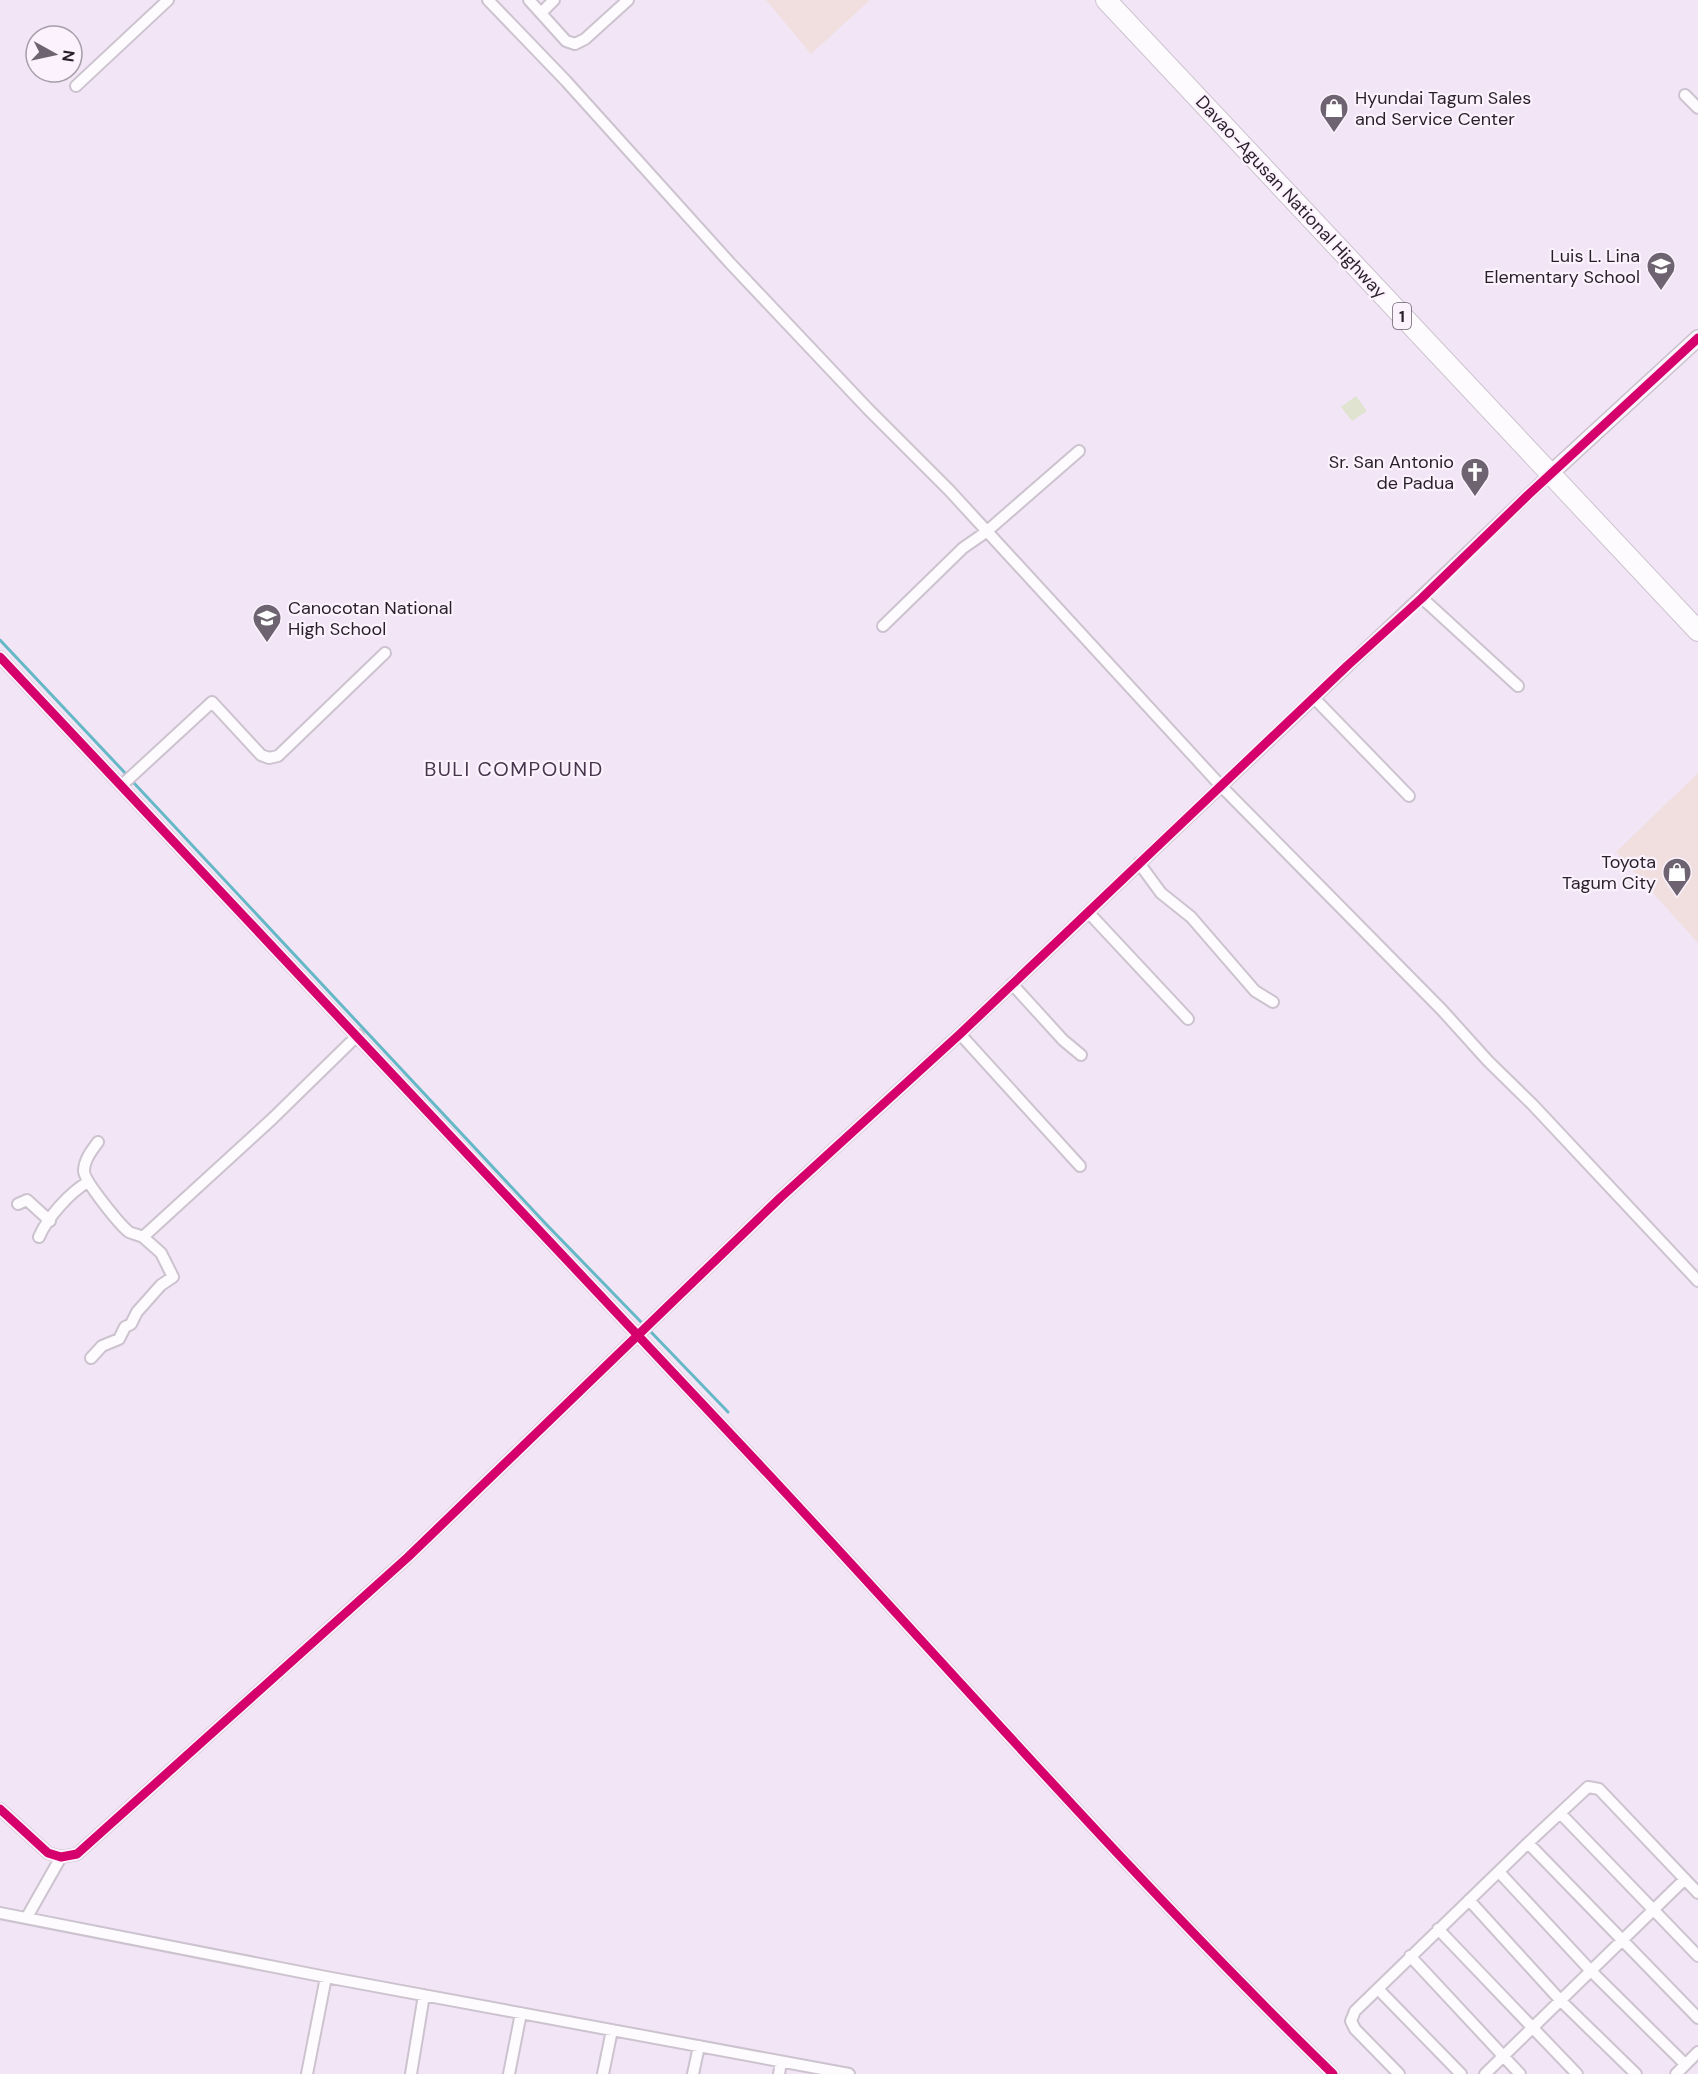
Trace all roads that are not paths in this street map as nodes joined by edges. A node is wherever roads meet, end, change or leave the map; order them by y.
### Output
1 (168, 0) edge
2 (488, 0) edge
3 (529, 0) edge
4 (554, 0) edge
5 (628, 0) edge
6 (1106, 0) edge
7 (541, 13) junction
8 (76, 86) dead end
9 (1685, 95) dead end
10 (1698, 108) edge
11 (1698, 338) edge
12 (1078, 451) dead end
13 (1550, 474) junction
14 (986, 532) junction
15 (1422, 598) junction
16 (883, 626) dead end
17 (1698, 631) edge
18 (385, 653) dead end
19 (0, 657) edge
20 (1518, 686) dead end
21 (1314, 698) junction
22 (122, 785) junction
23 (1221, 786) junction
24 (1409, 796) dead end
25 (1139, 863) junction
26 (1088, 912) junction
27 (1012, 984) junction
28 (1273, 1002) dead end
29 (1188, 1019) dead end
30 (960, 1034) junction
31 (357, 1035) junction
32 (1081, 1055) dead end
33 (98, 1142) dead end
34 (1080, 1166) dead end
35 (88, 1182) junction
36 (18, 1204) dead end
37 (50, 1221) junction
38 (39, 1237) dead end
39 (143, 1237) junction
40 (1698, 1281) edge
41 (638, 1334) junction
42 (91, 1358) dead end
43 (0, 1809) edge
44 (1560, 1813) junction
45 (1528, 1842) junction
46 (61, 1857) junction
47 (1499, 1872) junction
48 (1685, 1879) junction
49 (1698, 1893) edge
50 (1469, 1900) junction
51 (1654, 1911) junction
52 (0, 1913) edge
53 (27, 1917) junction
54 (1438, 1929) junction
55 (1623, 1939) junction
56 (1410, 1956) junction
57 (1698, 1956) edge
58 (1591, 1971) junction
59 (326, 1977) junction
60 (1377, 1989) junction
61 (424, 1995) junction
62 (1562, 2001) junction
63 (521, 2013) junction
64 (1698, 2018) edge
65 (1533, 2029) junction
66 (612, 2030) junction
67 (699, 2046) junction
68 (1698, 2052) edge
69 (1503, 2056) junction
70 (781, 2062) junction
71 (1685, 2064) junction
72 (307, 2074) edge
73 (411, 2074) edge
74 (509, 2074) edge
75 (603, 2074) edge
76 (693, 2074) edge
77 (779, 2074) edge
78 (849, 2074) edge
79 (1334, 2074) edge
80 (1399, 2074) edge
81 (1461, 2074) edge
82 (1485, 2074) edge
83 (1520, 2074) edge
84 (1577, 2074) edge
85 (1636, 2074) edge
86 (1676, 2074) edge

1 - 8 street
2 - 14 street
3 - 7 street
4 - 7 street
5 - 7 street
6 - 13 highway, Davao-Agusan National Highway / 1
9 - 10 street
11 - 13 street
12 - 14 street
13 - 15 street
13 - 17 highway, Davao-Agusan National Highway / 1
14 - 16 street
14 - 23 street
15 - 20 street
15 - 21 street
18 - 22 street
19 - 22 street
21 - 23 street
21 - 24 street
22 - 31 street
23 - 25 street
23 - 40 street
25 - 26 street
25 - 28 street
26 - 27 street
26 - 29 street
27 - 30 street
27 - 32 street
30 - 34 street
30 - 41 street
31 - 39 street
31 - 41 street
33 - 35 street
35 - 37 street
35 - 39 street
36 - 37 street
37 - 38 street
39 - 42 street
41 - 46 street
41 - 79 street
43 - 46 street
44 - 45 street
44 - 48 street
44 - 51 street
45 - 47 street
45 - 55 street
46 - 53 street
47 - 50 street
47 - 58 street
48 - 49 street
48 - 51 street
50 - 54 street
50 - 62 street
51 - 55 street
51 - 57 street
52 - 53 street
53 - 59 street
54 - 56 street
54 - 65 street
55 - 58 street
55 - 64 street
56 - 60 street
56 - 69 street
58 - 62 street
58 - 71 street
59 - 61 street
59 - 72 street
60 - 80 street
60 - 81 street
61 - 63 street
61 - 73 street
62 - 65 street
62 - 85 street
63 - 66 street
63 - 74 street
65 - 69 street
65 - 84 street
66 - 67 street
66 - 75 street
67 - 70 street
67 - 76 street
68 - 71 street
69 - 82 street
69 - 83 street
70 - 77 street
70 - 78 street
71 - 86 street

